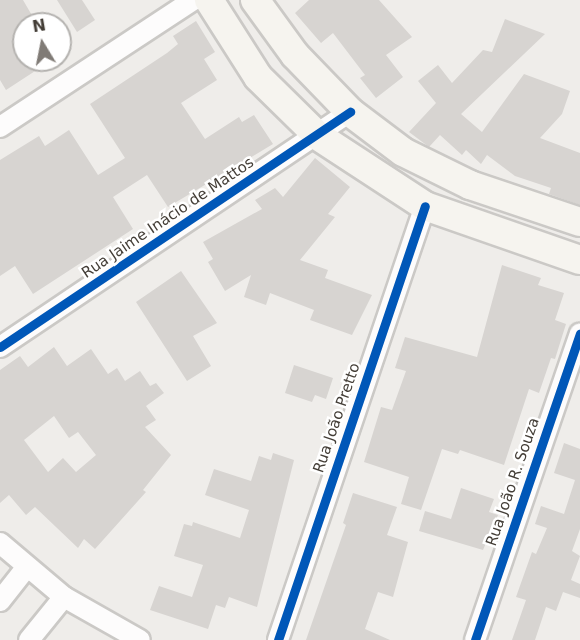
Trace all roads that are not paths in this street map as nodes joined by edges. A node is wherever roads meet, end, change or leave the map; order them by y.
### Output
1 (193, 0) edge
2 (209, 0) edge
3 (255, 0) edge
4 (350, 112) junction
5 (0, 127) edge
6 (318, 136) junction
7 (425, 206) junction
8 (580, 222) edge
9 (580, 260) edge
10 (580, 333) edge
11 (0, 347) edge
12 (0, 543) edge
13 (26, 568) junction
14 (64, 597) junction
15 (0, 601) edge
16 (29, 640) edge
17 (140, 640) edge
18 (278, 640) edge
19 (475, 640) edge

1 - 5 street
2 - 6 main road
3 - 4 main road
4 - 6 street, Rua Jaime Inácio de Mattos
4 - 8 main road
6 - 7 main road
6 - 11 street, Rua Jaime Inácio de Mattos
7 - 9 main road
7 - 18 street, Rua João Pretto
10 - 19 street, Rua João R. Souza
12 - 13 street
13 - 14 street
13 - 15 street
14 - 16 street
14 - 17 street

